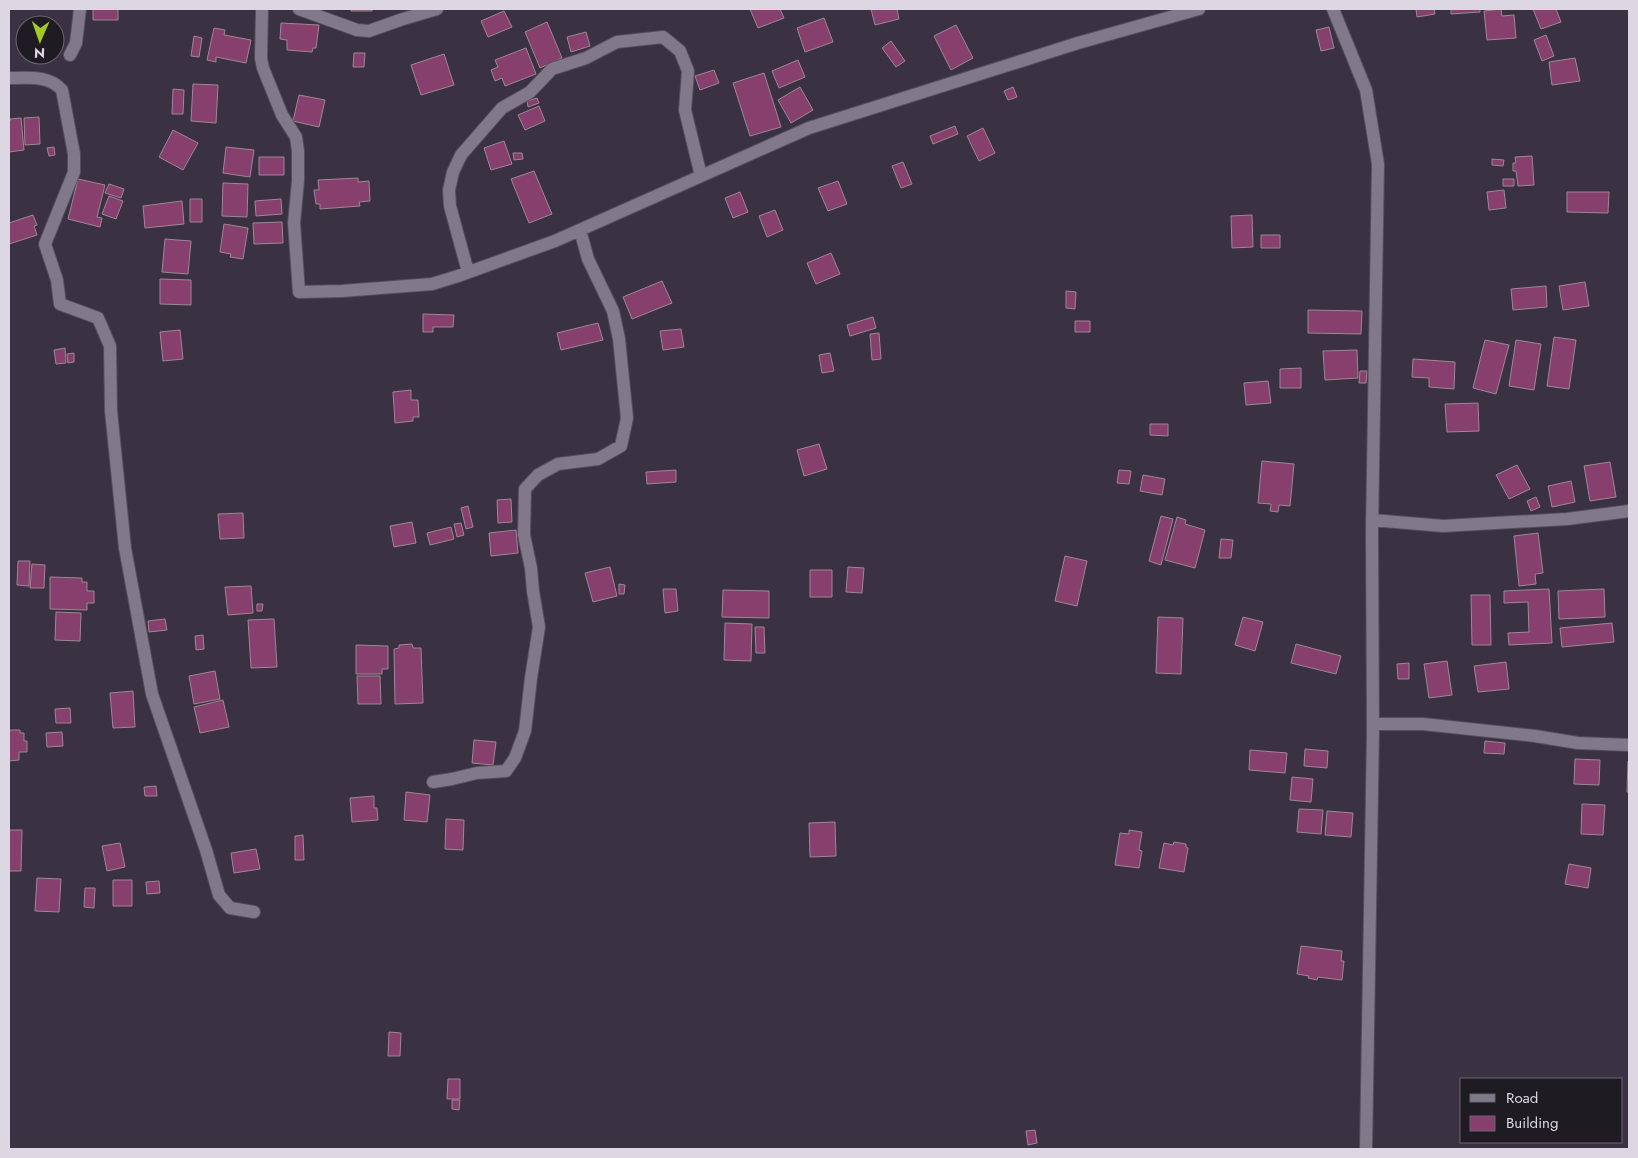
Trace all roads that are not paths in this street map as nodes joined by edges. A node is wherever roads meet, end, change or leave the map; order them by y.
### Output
1 (80, 9) edge
2 (262, 9) edge
3 (299, 9) edge
4 (437, 9) edge
5 (1199, 9) edge
6 (1333, 9) edge
7 (70, 55) dead end
8 (9, 78) edge
9 (701, 176) junction
10 (580, 230) junction
11 (468, 272) junction
12 (1629, 510) edge
13 (1372, 520) junction
14 (1373, 724) junction
15 (1629, 745) edge
16 (433, 782) dead end
17 (254, 912) dead end
18 (1366, 1149) edge

1 - 7 street
2 - 11 street
3 - 4 street
5 - 9 street
6 - 13 street
8 - 17 street
9 - 10 street
9 - 11 street
10 - 11 street
10 - 16 street
12 - 13 street
13 - 14 street
14 - 15 street
14 - 18 street

